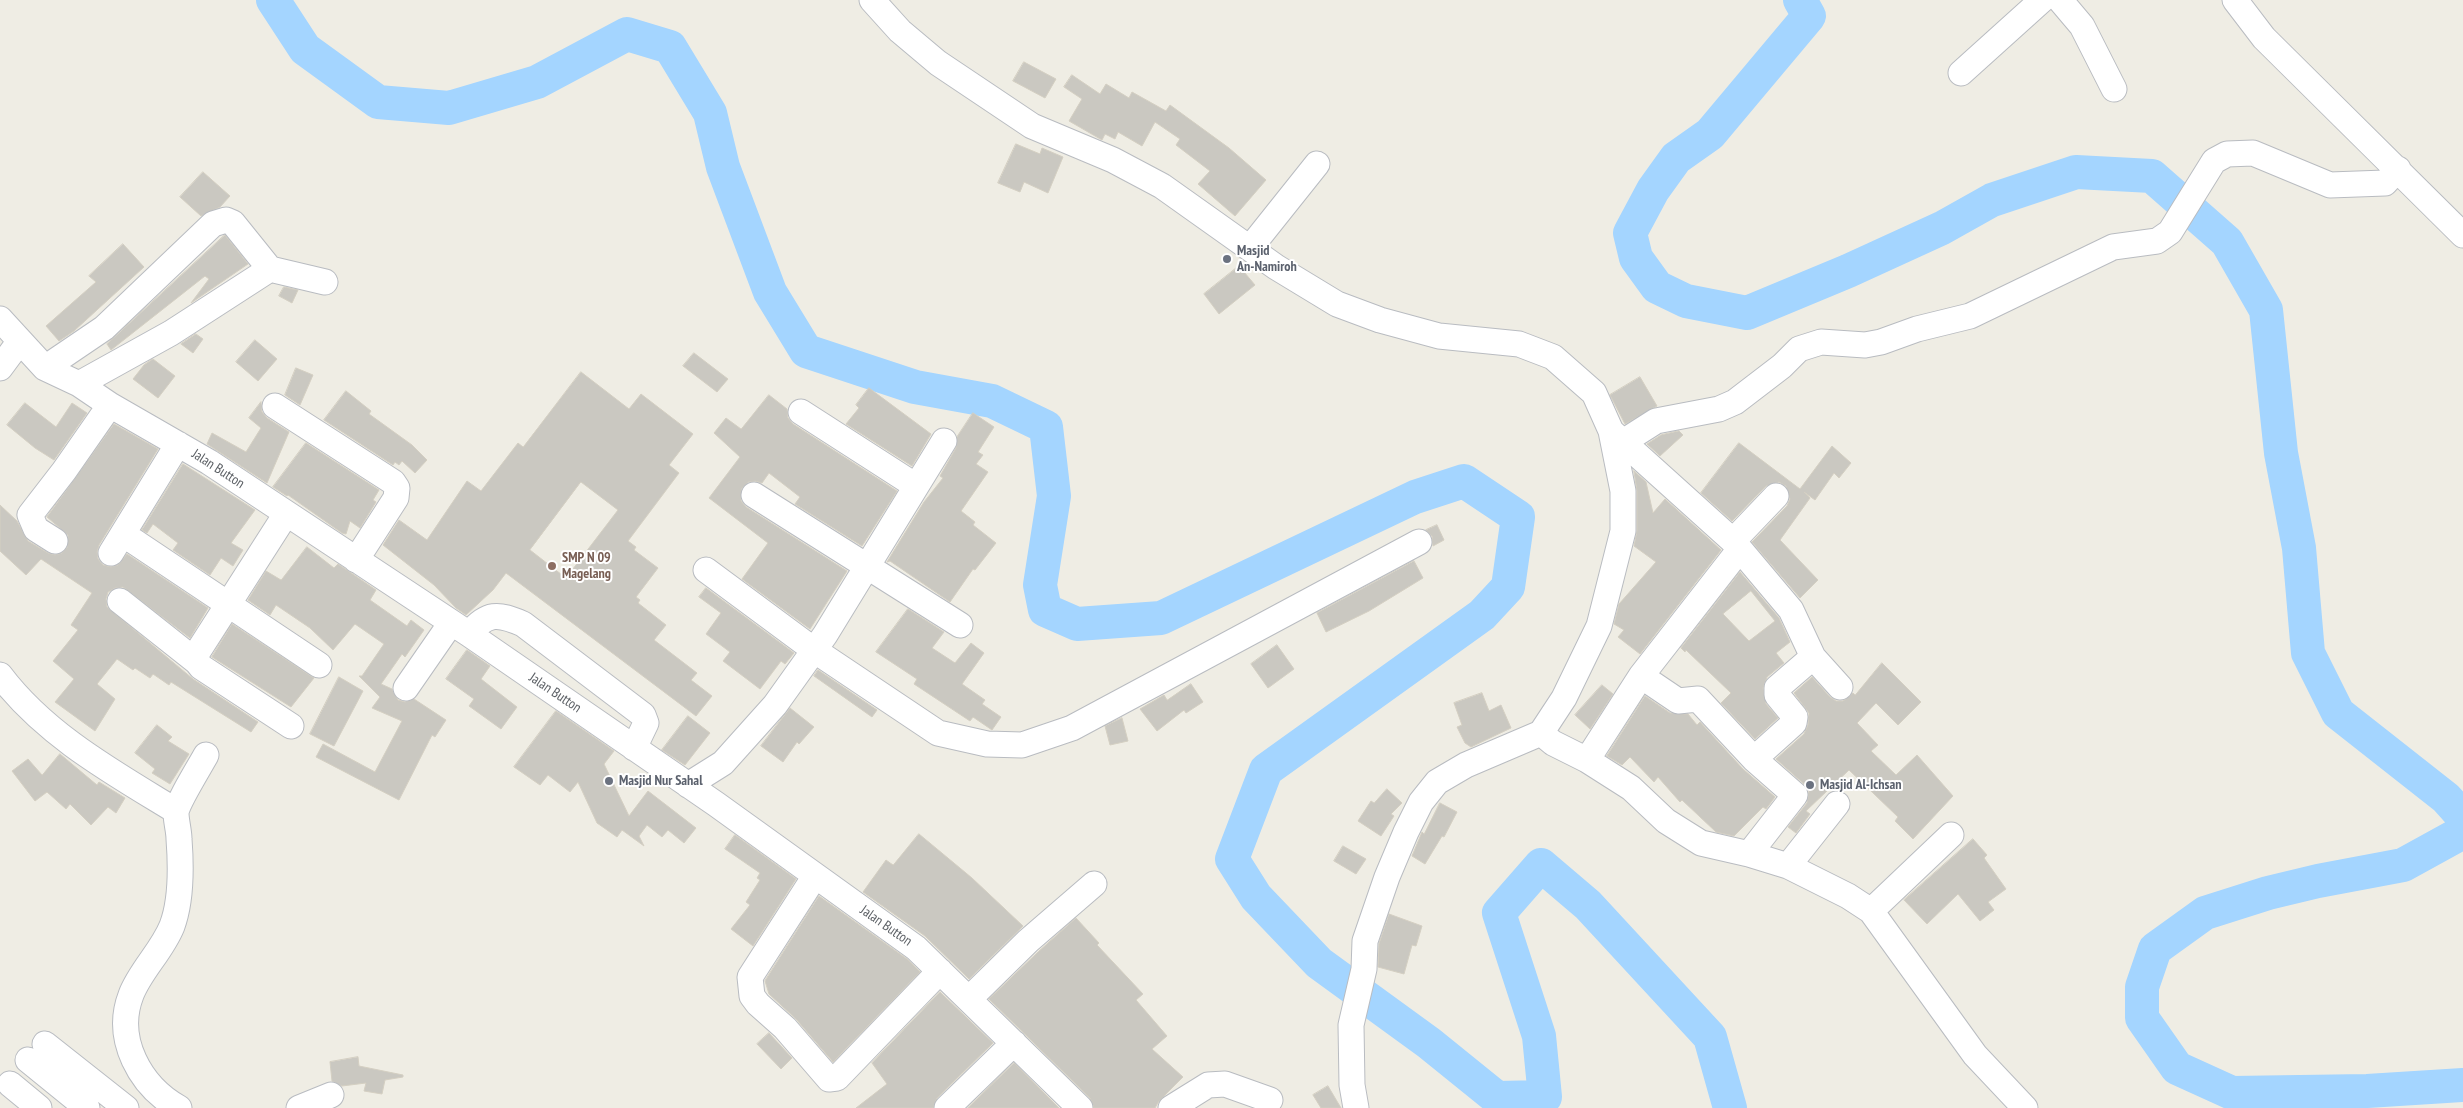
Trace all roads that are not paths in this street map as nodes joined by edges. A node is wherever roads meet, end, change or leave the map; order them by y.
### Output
1 (872, 0) edge
2 (2042, 0) edge
3 (2060, 0) edge
4 (2235, 0) edge
5 (1961, 73) dead end
6 (2114, 88) dead end
7 (1317, 164) dead end
8 (2398, 169) junction
9 (2463, 235) edge
10 (1250, 248) junction
11 (270, 269) junction
12 (325, 282) dead end
13 (0, 319) edge
14 (20, 341) junction
15 (0, 368) edge
16 (45, 368) junction
17 (79, 384) junction
18 (110, 405) junction
19 (275, 406) dead end
20 (801, 412) dead end
21 (1617, 437) junction
22 (944, 441) dead end
23 (178, 444) junction
24 (916, 486) junction
25 (754, 495) dead end
26 (1776, 496) dead end
27 (286, 514) junction
28 (55, 541) dead end
29 (1419, 542) dead end
30 (1736, 545) junction
31 (356, 560) junction
32 (866, 568) junction
33 (706, 570) dead end
34 (120, 601) dead end
35 (228, 604) junction
36 (960, 625) dead end
37 (460, 629) junction
38 (814, 650) junction
39 (1813, 657) junction
40 (197, 662) junction
41 (319, 665) dead end
42 (0, 675) edge
43 (1640, 676) junction
44 (1840, 687) dead end
45 (406, 688) dead end
46 (291, 726) dead end
47 (1541, 733) junction
48 (634, 748) junction
49 (206, 755) dead end
50 (1754, 758) junction
51 (1587, 760) junction
52 (723, 762) junction
53 (688, 785) junction
54 (716, 804) junction
55 (1837, 804) dead end
56 (176, 811) junction
57 (1951, 835) dead end
58 (1749, 854) junction
59 (1788, 866) junction
60 (815, 876) junction
61 (1094, 884) dead end
62 (1871, 911) junction
63 (940, 971) junction
64 (969, 999) junction
65 (1014, 1043) junction
66 (10, 1084) dead end
67 (151, 1089) junction
68 (331, 1095) dead end
69 (1270, 1100) dead end
70 (39, 1108) edge
71 (87, 1108) edge
72 (126, 1108) edge
73 (135, 1108) edge
74 (178, 1108) edge
75 (299, 1108) edge
76 (947, 1108) edge
77 (1080, 1108) edge
78 (1171, 1108) edge
79 (1356, 1108) edge
80 (2025, 1108) edge

1 - 10 street
2 - 5 street
3 - 6 street
4 - 8 street
7 - 10 street
8 - 9 street
8 - 21 street
10 - 21 street
11 - 12 street
11 - 16 street
11 - 17 street
13 - 14 street, Jalan Button
14 - 15 street
14 - 16 street, Jalan Button
16 - 17 street, Jalan Button
17 - 18 street, Jalan Button
18 - 23 street, Jalan Button
18 - 28 street
19 - 31 street
20 - 24 street
21 - 30 street
21 - 47 street
22 - 24 street
23 - 27 street, Jalan Button
23 - 35 street
24 - 32 street
25 - 32 street
26 - 30 street
27 - 31 street, Jalan Button
27 - 35 street
29 - 38 street
30 - 39 street
30 - 43 street
31 - 37 street, Jalan Button
32 - 36 street
32 - 38 street
33 - 38 street
34 - 40 street
35 - 40 street
35 - 41 street
37 - 45 street
37 - 48 street, Jalan Button
37 - 48 street
38 - 52 street
39 - 44 street
39 - 50 street
40 - 46 street
42 - 56 street
43 - 50 street
43 - 51 street
47 - 51 street
47 - 79 street
48 - 53 street, Jalan Button
49 - 56 street
50 - 58 street
51 - 58 street
52 - 53 street
52 - 54 street
53 - 54 street, Jalan Button
54 - 60 street, Jalan Button
55 - 59 street
56 - 67 street
57 - 62 street
58 - 59 street
59 - 62 street
60 - 63 street, Jalan Button
60 - 63 street
61 - 64 street
62 - 80 street
63 - 64 street, Jalan Button
64 - 65 street, Jalan Button
65 - 76 street
65 - 77 street, Jalan Button
66 - 70 street
67 - 73 street
67 - 74 street
68 - 75 street
69 - 78 street
71 - 72 street

